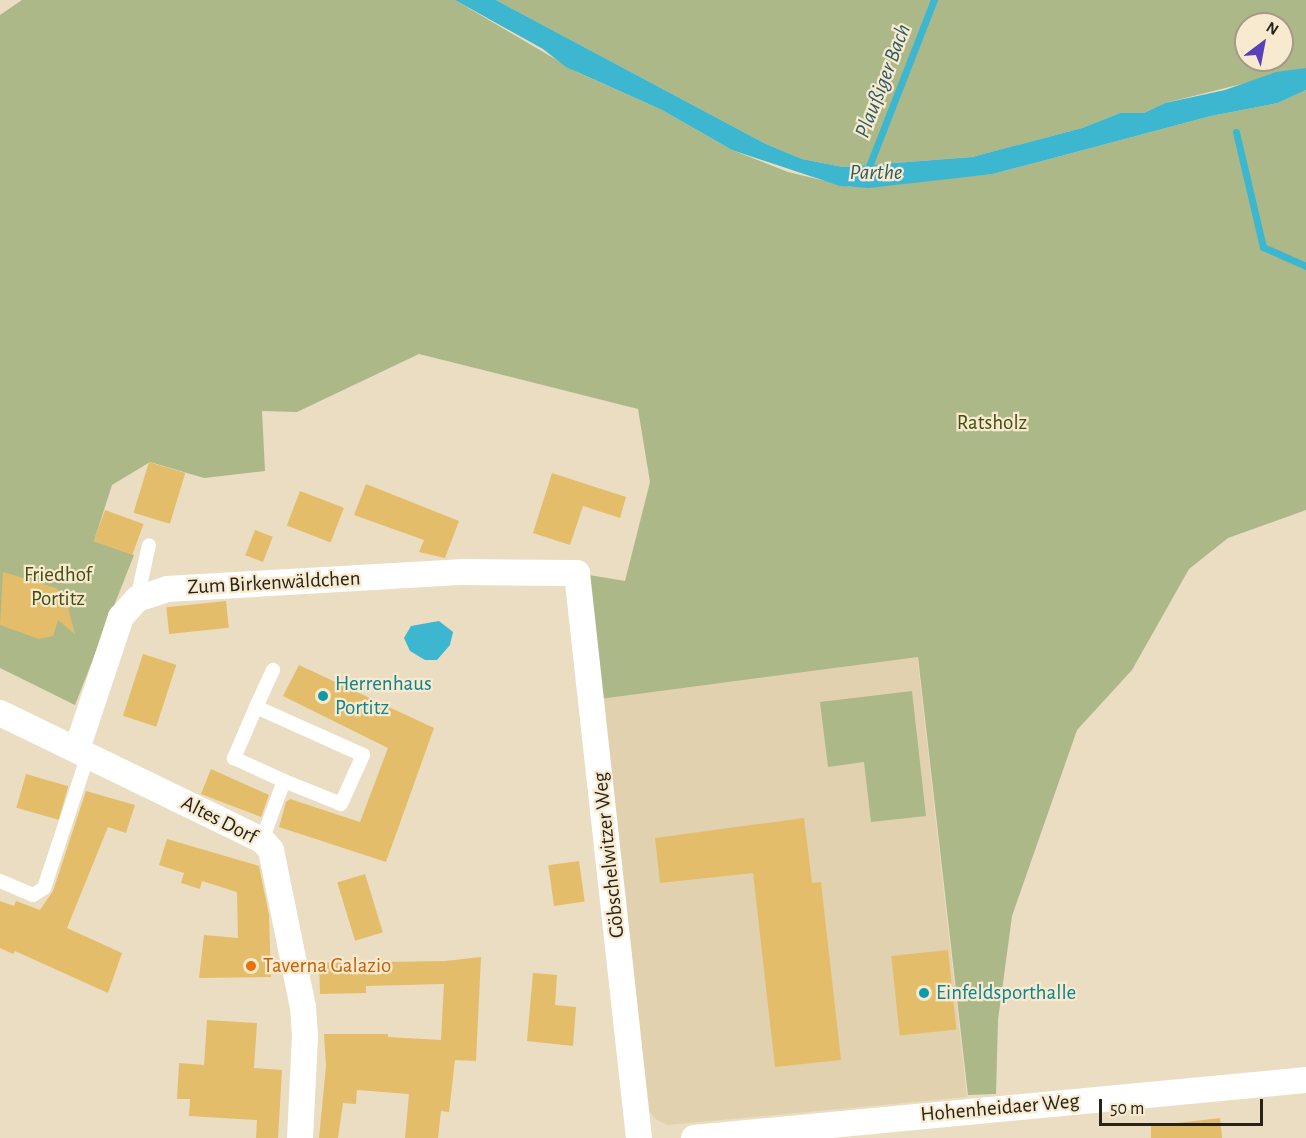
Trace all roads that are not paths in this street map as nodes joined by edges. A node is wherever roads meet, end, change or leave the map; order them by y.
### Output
1 (149, 545) dead end
2 (577, 573) joint
3 (137, 599) junction
4 (273, 670) dead end
5 (256, 707) junction
6 (0, 713) edge
7 (82, 752) junction
8 (284, 781) junction
9 (262, 840) junction
10 (0, 881) edge
11 (1306, 1080) edge
12 (896, 1128) edge
13 (300, 1138) edge
14 (639, 1138) edge
15 (694, 1138) edge

1 - 3 lane
2 - 3 street, Zum Birkenwäldchen
2 - 14 street, Göbschelwitzer Weg
3 - 7 street
4 - 5 lane
5 - 8 lane
5 - 8 lane
6 - 7 street, Altes Dorf
7 - 9 street, Altes Dorf
7 - 10 lane
8 - 9 lane
9 - 13 street, Altes Dorf
11 - 12 street, Hohenheidaer Weg
12 - 15 street, Hohenheidaer Weg

